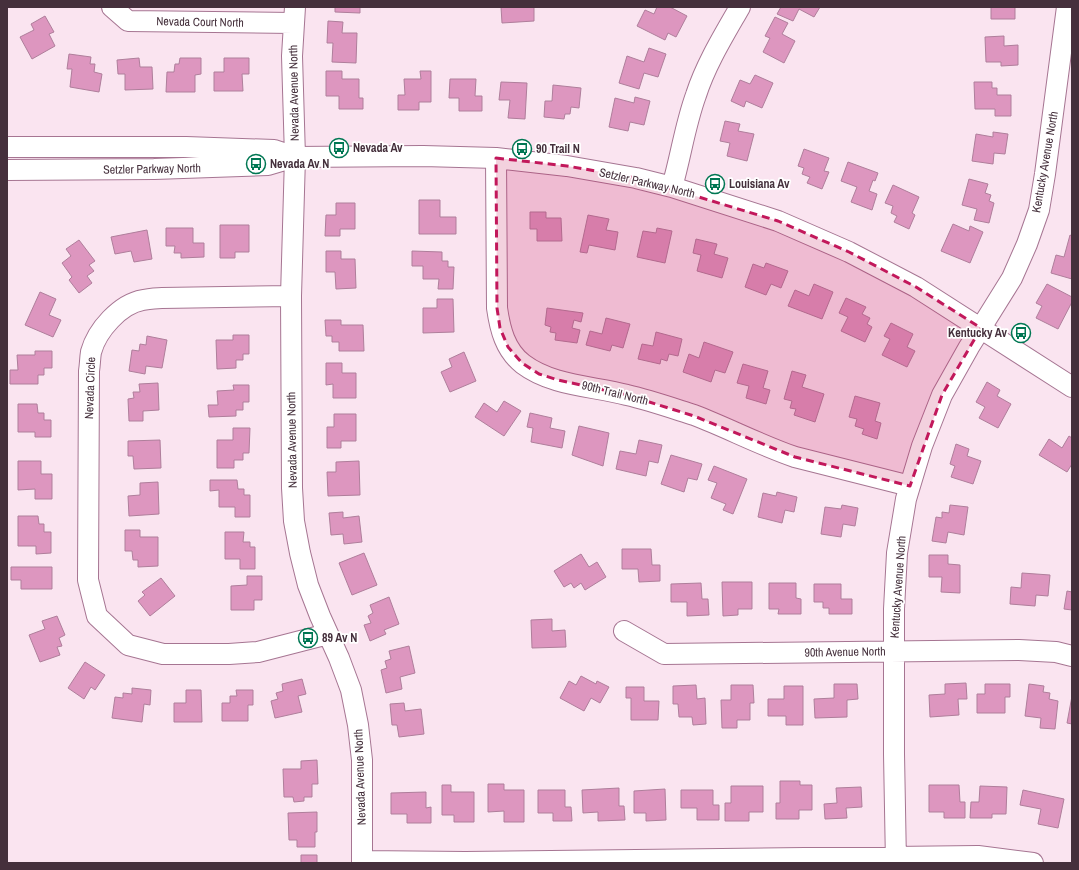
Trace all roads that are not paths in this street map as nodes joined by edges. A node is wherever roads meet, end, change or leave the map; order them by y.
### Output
1 (112, 7) edge
2 (740, 7) edge
3 (1067, 7) edge
4 (294, 15) edge
5 (7, 147) edge
6 (295, 156) junction
7 (496, 158) junction
8 (7, 170) edge
9 (672, 187) junction
10 (290, 296) junction
11 (981, 328) junction
12 (1072, 387) edge
13 (910, 486) junction
14 (624, 631) dead end
15 (328, 634) junction
16 (894, 652) junction
17 (1072, 656) edge
18 (896, 860) edge
19 (362, 862) edge
20 (567, 862) edge
21 (1034, 863) edge

1 - 4 street, Nevada Court North
2 - 9 street
3 - 11 street, Kentucky Avenue North
4 - 6 street, Nevada Avenue North
5 - 6 street, Setzler Parkway North
6 - 7 street, Setzler Parkway North
6 - 8 street, Setzler Parkway North
6 - 10 street, Nevada Avenue North
7 - 9 street, Setzler Parkway North
7 - 13 street, 90th Trail North
9 - 11 street, Setzler Parkway North
10 - 15 street, Nevada Avenue North
10 - 15 street, Nevada Circle
11 - 12 street, Setzler Parkway North
11 - 13 street, Kentucky Avenue North
13 - 16 street, Kentucky Avenue North
14 - 16 street, 90th Avenue North
15 - 19 street, Nevada Avenue North
16 - 17 street, 90th Avenue North
16 - 18 street, Kentucky Avenue North
18 - 20 street
18 - 21 street
19 - 20 street

